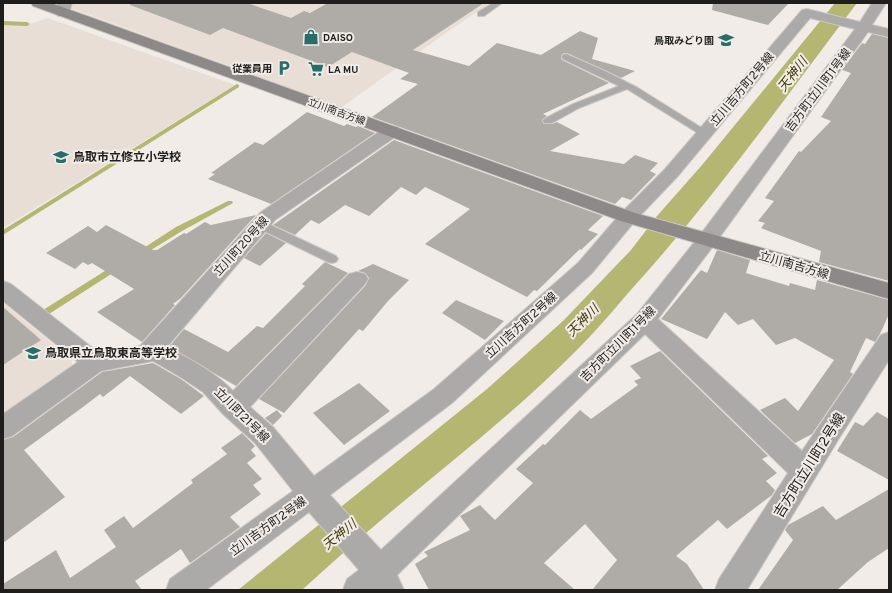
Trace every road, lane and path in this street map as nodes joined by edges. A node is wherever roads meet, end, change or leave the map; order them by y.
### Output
1 (38, 3) edge
2 (498, 3) edge
3 (879, 3) edge
4 (64, 8) edge
5 (812, 10) edge
6 (481, 14) dead end
7 (860, 26) junction
8 (889, 33) edge
9 (566, 57) dead end
10 (627, 86) junction
11 (548, 121) dead end
12 (392, 131) junction
13 (705, 133) junction
14 (632, 218) junction
15 (260, 224) junction
16 (703, 239) junction
17 (332, 259) dead end
18 (357, 279) dead end
19 (3, 290) edge
20 (889, 292) edge
21 (645, 320) junction
22 (889, 342) edge
23 (148, 354) junction
24 (95, 363) junction
25 (233, 408) junction
26 (3, 428) edge
27 (805, 471) junction
28 (316, 498) junction
29 (374, 578) edge
30 (181, 590) edge
31 (730, 590) edge

1 - 4 street, 立川南吉方線
2 - 6 lane
3 - 7 street, 吉方町立川町1号線
4 - 12 street, 立川南吉方線
5 - 7 street
5 - 13 street, 立川吉方町2号線
7 - 8 street
7 - 16 street, 吉方町立川町1号線
9 - 10 lane
10 - 11 lane
10 - 13 lane
12 - 14 street, 立川南吉方線
12 - 15 street, 立川町20号線
13 - 14 street, 立川吉方町2号線
14 - 16 street, 立川南吉方線
14 - 28 street, 立川吉方町2号線
15 - 17 lane
15 - 23 street, 立川町20号線
16 - 20 street, 立川南吉方線
16 - 21 street, 吉方町立川町1号線
18 - 25 street
19 - 24 street
21 - 27 street
21 - 29 street, 吉方町立川町1号線
22 - 27 street, 吉方町立川町2号線
23 - 24 street
23 - 25 street, 立川町21号線
24 - 26 street
25 - 28 street, 立川町21号線
27 - 31 street, 吉方町立川町2号線
28 - 29 street, 立川町21号線
28 - 30 street, 立川吉方町2号線

